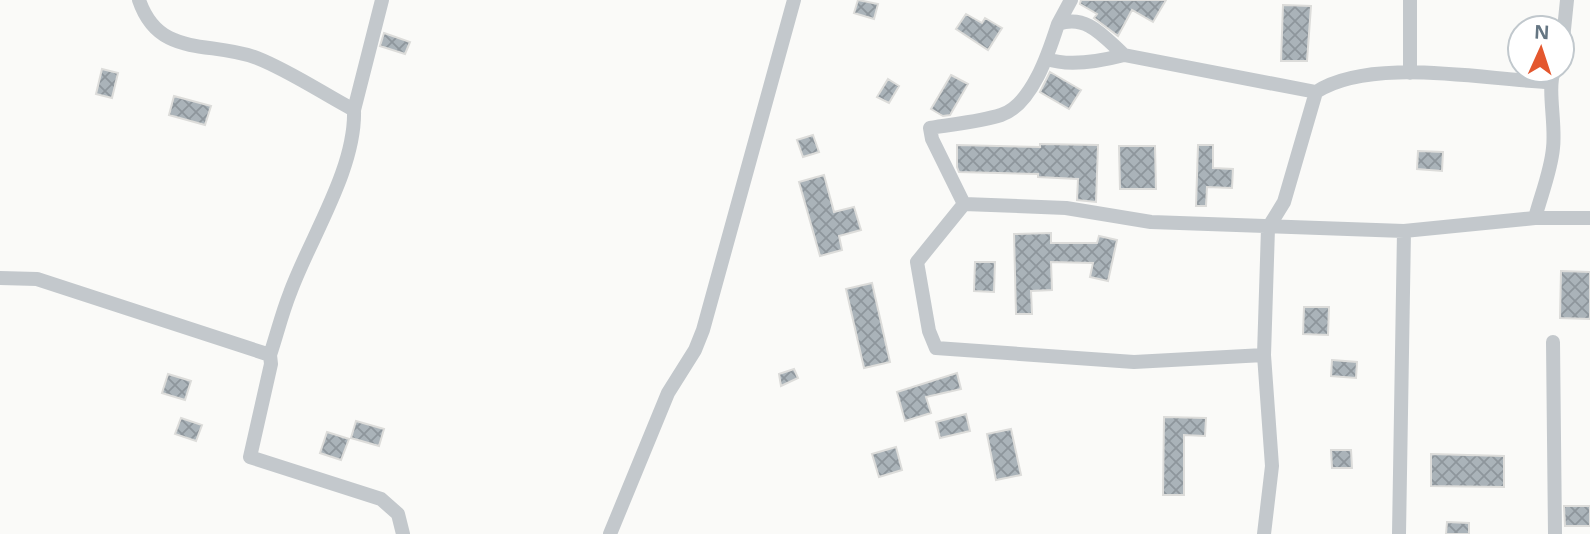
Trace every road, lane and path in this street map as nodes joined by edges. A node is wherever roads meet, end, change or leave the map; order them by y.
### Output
1 (139, 0) edge
2 (382, 0) edge
3 (794, 0) edge
4 (1071, 0) edge
5 (1410, 0) edge
6 (1058, 24) junction
7 (1124, 55) junction
8 (1047, 59) junction
9 (1410, 73) junction
10 (1506, 75) edge
11 (1553, 84) edge
12 (1316, 92) junction
13 (354, 110) junction
14 (964, 204) junction
15 (1535, 218) junction
16 (1590, 218) edge
17 (1268, 228) junction
18 (1404, 231) junction
19 (0, 278) edge
20 (1553, 342) dead end
21 (270, 355) junction
22 (1264, 355) junction
23 (403, 534) edge
24 (610, 534) edge
25 (1264, 534) edge
26 (1399, 534) edge
27 (1555, 534) edge

1 - 13 street
2 - 13 street
3 - 24 street
4 - 6 street
5 - 9 street
6 - 7 street
6 - 8 street
7 - 8 street
7 - 12 street
8 - 14 street
9 - 10 street
9 - 12 street
11 - 15 street
12 - 17 street
13 - 21 street
14 - 17 street
14 - 22 street
15 - 16 street
15 - 18 street
17 - 18 street
17 - 22 street
18 - 26 street
19 - 21 street
20 - 27 street
21 - 23 street
22 - 25 street

